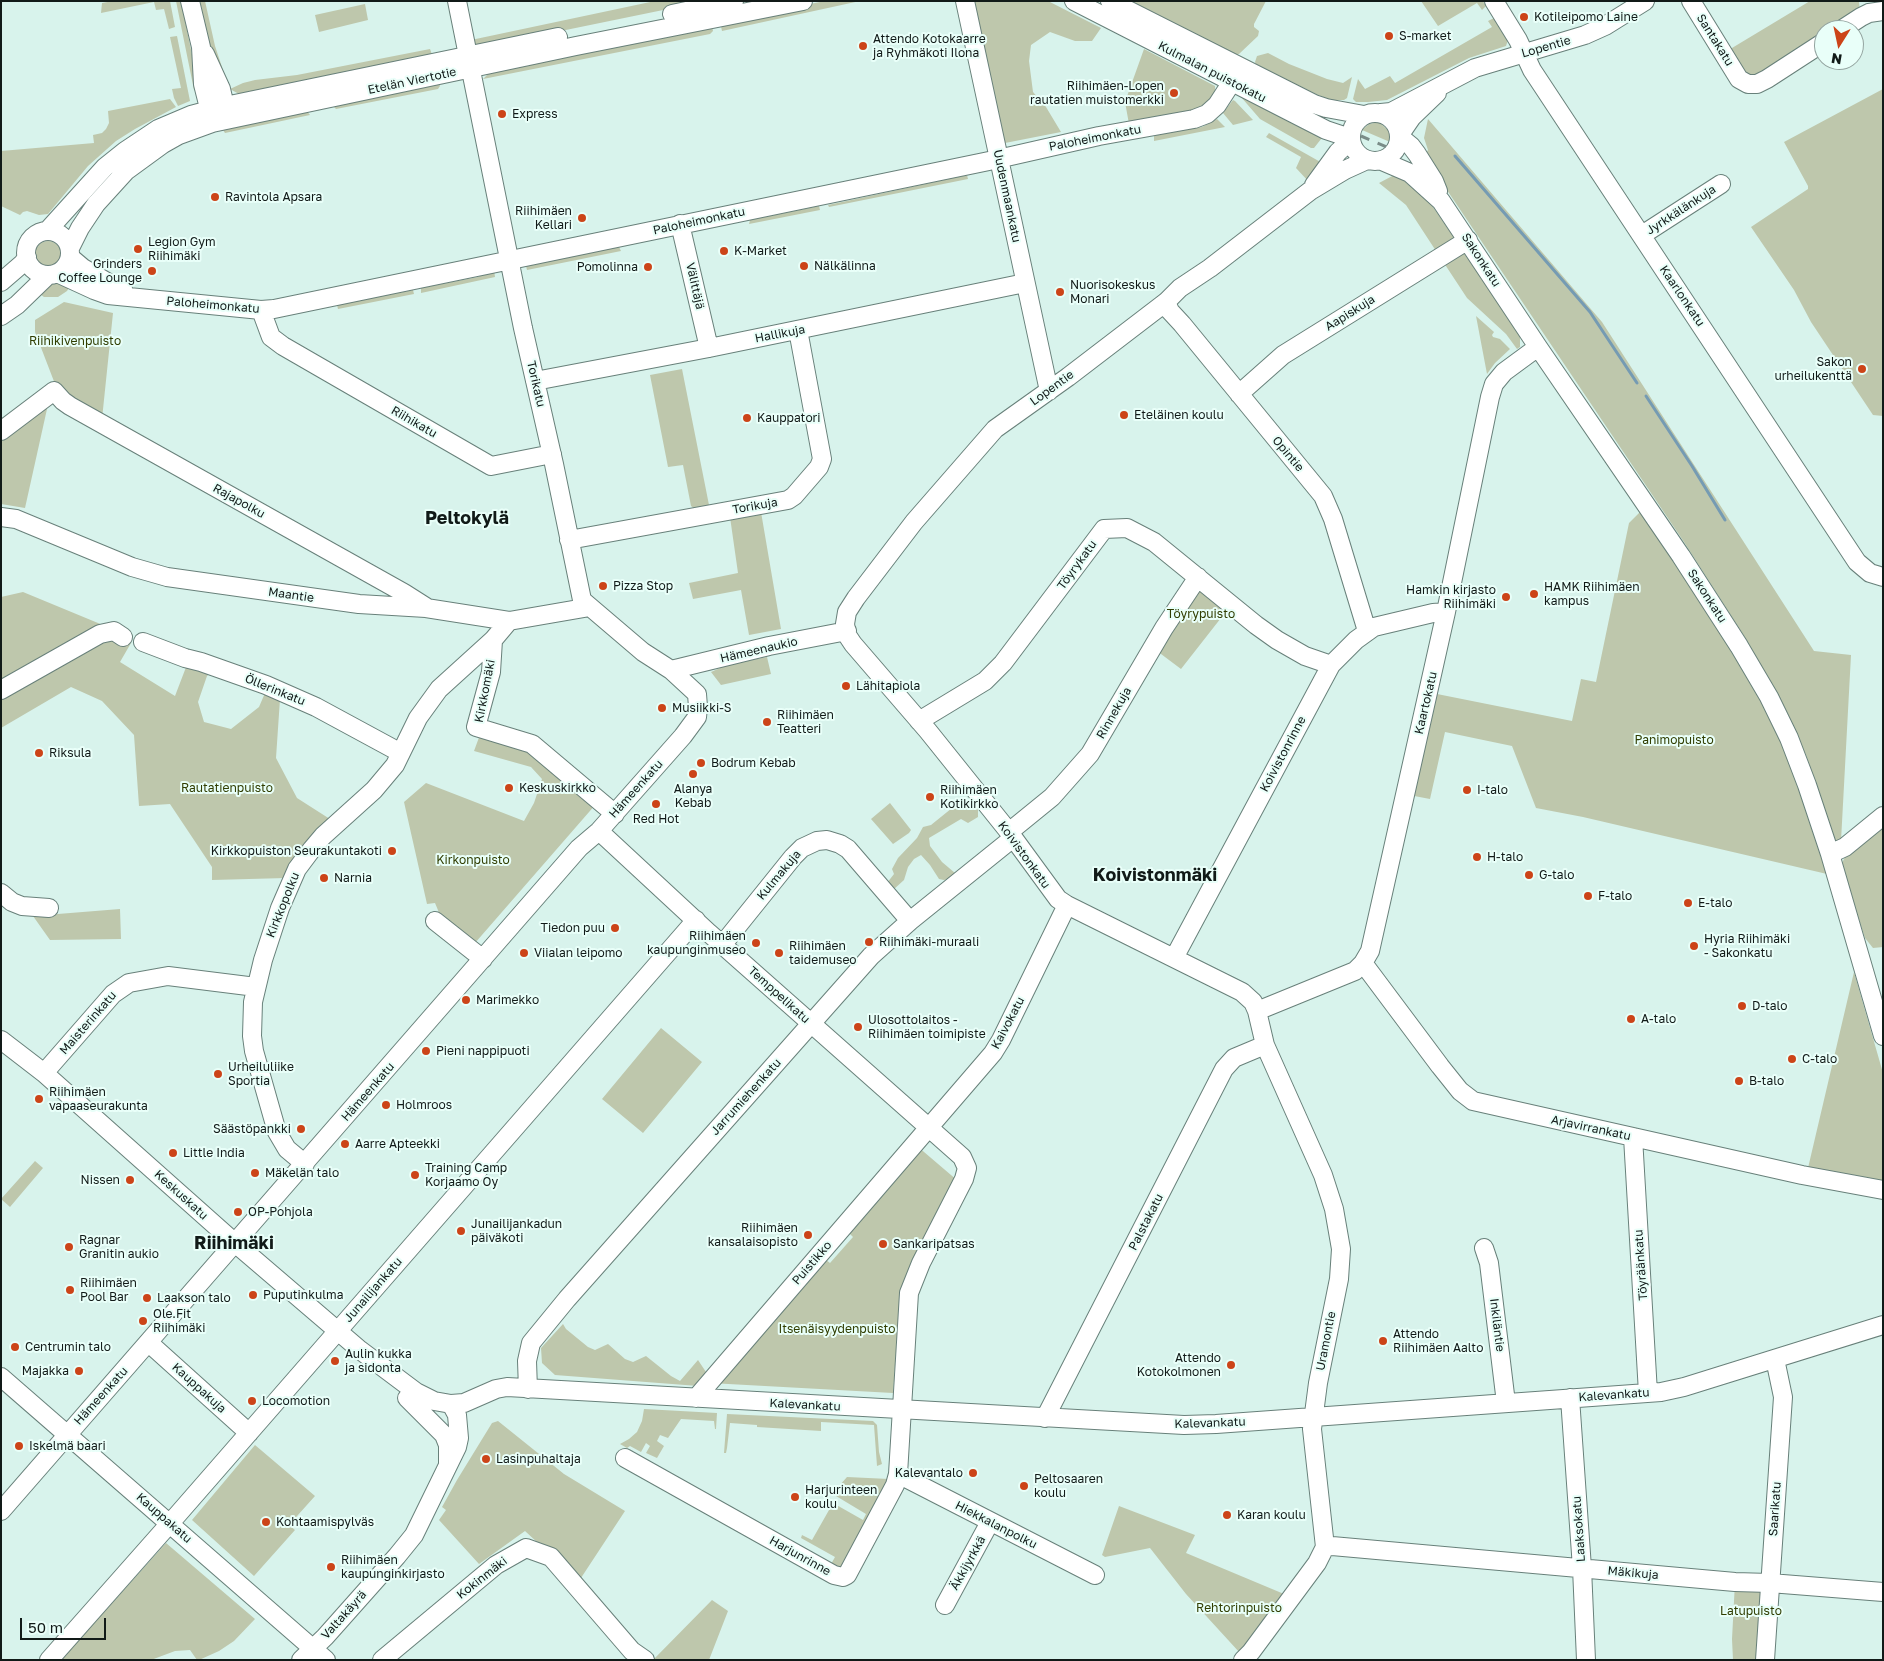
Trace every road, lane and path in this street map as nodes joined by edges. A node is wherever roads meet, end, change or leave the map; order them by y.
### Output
1 (190, 1) edge
2 (457, 1) edge
3 (803, 1) edge
4 (965, 1) edge
5 (1074, 1) edge
6 (1110, 1) edge
7 (1494, 1) edge
8 (1645, 1) edge
9 (1691, 1) edge
10 (733, 5) edge
11 (1883, 11) edge
12 (1855, 20) edge
13 (1814, 48) edge
14 (1525, 53) junction
15 (469, 62) junction
16 (1237, 75) junction
17 (1444, 85) junction
18 (216, 113) junction
19 (1372, 114) junction
20 (1400, 135) junction
21 (1350, 140) junction
22 (998, 158) junction
23 (1374, 160) junction
24 (1721, 184) dead end
25 (1310, 192) junction
26 (1441, 201) junction
27 (680, 224) junction
28 (48, 230) junction
29 (1642, 235) junction
30 (1468, 240) junction
31 (70, 253) junction
32 (27, 257) junction
33 (510, 260) junction
34 (52, 274) junction
35 (1, 282) edge
36 (1025, 283) junction
37 (131, 296) junction
38 (1166, 302) junction
39 (267, 309) junction
40 (1, 316) edge
41 (798, 330) junction
42 (1538, 347) junction
43 (709, 348) junction
44 (535, 381) junction
45 (1049, 391) junction
46 (1239, 394) junction
47 (1, 431) edge
48 (552, 454) junction
49 (1, 517) edge
50 (569, 540) junction
51 (1198, 577) junction
52 (1883, 577) edge
53 (590, 607) junction
54 (426, 608) junction
55 (1446, 612) junction
56 (509, 621) junction
57 (847, 631) junction
58 (1367, 631) junction
59 (123, 637) dead end
60 (493, 640) junction
61 (143, 642) dead end
62 (1330, 665) junction
63 (672, 670) junction
64 (1, 690) edge
65 (919, 721) junction
66 (401, 753) junction
67 (614, 814) junction
68 (1883, 816) edge
69 (599, 831) junction
70 (1011, 835) junction
71 (1830, 854) junction
72 (1, 893) edge
73 (1067, 905) junction
74 (49, 908) dead end
75 (696, 920) junction
76 (435, 921) dead end
77 (910, 921) junction
78 (722, 944) junction
79 (1174, 958) junction
80 (483, 959) junction
81 (1363, 963) junction
82 (256, 987) junction
83 (1257, 1011) junction
84 (811, 1023) junction
85 (1883, 1036) edge
86 (1, 1040) edge
87 (1265, 1046) junction
88 (44, 1073) junction
89 (929, 1128) junction
90 (1633, 1138) junction
91 (305, 1164) junction
92 (1883, 1190) edge
93 (235, 1243) junction
94 (1484, 1248) dead end
95 (1882, 1325) edge
96 (337, 1331) junction
97 (148, 1343) junction
98 (360, 1350) junction
99 (1776, 1359) junction
100 (1, 1377) edge
101 (528, 1389) junction
102 (1648, 1393) junction
103 (407, 1398) junction
104 (696, 1398) junction
105 (1570, 1398) junction
106 (1506, 1403) junction
107 (901, 1410) junction
108 (452, 1412) junction
109 (1314, 1416) junction
110 (1045, 1418) junction
111 (249, 1433) junction
112 (68, 1434) junction
113 (444, 1435) junction
114 (625, 1458) dead end
115 (448, 1468) junction
116 (898, 1474) junction
117 (1, 1511) edge
118 (990, 1522) junction
119 (170, 1523) junction
120 (1325, 1547) junction
121 (1582, 1568) junction
122 (1095, 1575) dead end
123 (1770, 1583) junction
124 (1883, 1592) edge
125 (945, 1605) dead end
126 (314, 1656) edge
127 (1247, 1659) edge
128 (49, 1660) edge
129 (382, 1660) edge
130 (645, 1660) edge
131 (1586, 1660) edge
132 (1766, 1660) edge

1 - 18 street
2 - 15 street, Torikatu
3 - 10 street, Etelän Viertotie
4 - 22 street, Uudenmaankatu
5 - 16 street, Kulmalan puistokatu
6 - 16 street, Kulmalan puistokatu
7 - 14 street, Kaarlonkatu
8 - 14 street, Lopentie
9 - 13 street, Santakatu
10 - 15 street, Etelän Viertotie
11 - 12 street
14 - 17 street, Lopentie
14 - 29 street, Kaarlonkatu
15 - 18 street, Etelän Viertotie
15 - 33 street, Torikatu
16 - 19 street, Kulmalan puistokatu
16 - 21 street, Kulmalan puistokatu
16 - 22 street, Paloheimonkatu
17 - 19 street, Lopentie
17 - 20 street, Lopentie
18 - 28 street, Etelän Viertotie
18 - 31 street, Etelän Viertotie
19 - 20 street
19 - 21 street
20 - 23 street
20 - 26 street, Sakonkatu
21 - 23 street
21 - 25 street, Lopentie
22 - 27 street, Paloheimonkatu
22 - 36 street, Uudenmaankatu
23 - 25 street, Lopentie
23 - 26 street, Sakonkatu
24 - 29 street, Jyrkkälänkuja
25 - 38 street, Lopentie
26 - 30 street, Sakonkatu
27 - 33 street, Paloheimonkatu
27 - 43 street, Välittäjä
28 - 31 street
28 - 32 street
29 - 52 street, Kaarlonkatu
30 - 42 street, Sakonkatu
30 - 46 street, Aapiskuja
31 - 34 street
31 - 37 street, Paloheimonkatu
32 - 34 street
32 - 35 street
33 - 39 street, Paloheimonkatu
33 - 44 street, Torikatu
34 - 37 street, Paloheimonkatu
34 - 40 street
36 - 41 street, Hallikuja
36 - 45 street, Uudenmaankatu
37 - 39 street, Paloheimonkatu
38 - 45 street, Lopentie
38 - 46 street, Opintie
39 - 48 street, Riihikatu
41 - 43 street, Hallikuja
41 - 50 street, Torikuja
42 - 55 street, Kaartokatu
42 - 71 street, Sakonkatu
43 - 44 street, Hallikuja
44 - 48 street, Torikatu
45 - 57 street, Lopentie
46 - 58 street, Opintie
47 - 54 street, Rajapolku
48 - 50 street, Torikatu
49 - 54 street, Maantie
50 - 53 street, Torikatu
51 - 62 street, Töyrykatu
51 - 65 street, Töyrykatu
51 - 70 street, Rinnekuja
53 - 56 street, Maantie
53 - 63 street, Torikatu
54 - 56 street, Maantie
55 - 58 street, Koivistonrinne
55 - 81 street, Kaartokatu
56 - 60 street, Kirkkopolku
57 - 63 street, Hämeenaukio
57 - 65 street, Koivistonkatu
58 - 62 street, Koivistonrinne
59 - 64 street
60 - 66 street, Kirkkopolku
60 - 67 street, Kirkkomäki
61 - 66 street, Öllerinkatu
62 - 79 street, Koivistonrinne
63 - 67 street, Hämeenkatu
65 - 70 street, Koivistonkatu
66 - 82 street, Kirkkopolku
67 - 69 street, Hämeenkatu
68 - 71 street
69 - 75 street, Temppelikatu
69 - 80 street, Hämeenkatu
70 - 73 street, Koivistonkatu
70 - 77 street, Jarrumiehenkatu
71 - 85 street, Sakonkatu
72 - 74 street
73 - 79 street, Koivistonkatu
73 - 89 street, Kaivokatu
75 - 78 street, Temppelikatu
75 - 96 street, Junailijankatu
76 - 80 street
77 - 78 street, Kulmakuja
77 - 84 street, Jarrumiehenkatu
78 - 84 street, Temppelikatu
79 - 83 street, Koivistonkatu
80 - 91 street, Hämeenkatu
81 - 83 street
81 - 90 street, Arjavirrankatu
82 - 88 street, Maisterinkatu
82 - 91 street, Kirkkopolku
83 - 87 street, Uramontie
84 - 89 street, Temppelikatu
84 - 101 street, Jarrumiehenkatu
86 - 88 street, Keskuskatu
87 - 109 street, Uramontie
87 - 110 street, Palstakatu
88 - 93 street, Keskuskatu
89 - 104 street, Puistikko
89 - 107 street, Temppelikatu
90 - 92 street, Arjavirrankatu
90 - 102 street, Töyräänkatu
91 - 93 street, Hämeenkatu
93 - 96 street, Keskuskatu
93 - 97 street, Hämeenkatu
94 - 106 street, Inkiläntie
95 - 99 street, Kalevankatu
96 - 98 street, Keskuskatu
96 - 111 street, Junailijankatu
97 - 111 street, Kauppakuja
97 - 112 street, Hämeenkatu
98 - 103 street, Keskuskatu
98 - 108 street, Keskuskatu
99 - 102 street, Kalevankatu
99 - 123 street, Saarikatu
100 - 112 street, Kauppakatu
101 - 104 street, Kalevankatu
101 - 108 street, Kalevankatu
102 - 105 street, Kalevankatu
103 - 108 street, Keskuskatu
103 - 113 street
104 - 107 street, Kalevankatu
105 - 106 street, Kalevankatu
105 - 121 street, Laaksokatu
106 - 109 street, Kalevankatu
107 - 110 street, Kalevankatu
107 - 116 street, Harjunrinne
108 - 113 street
108 - 115 street, Valtakäyrä
109 - 110 street, Kalevankatu
109 - 120 street, Uramontie
111 - 119 street, Junailijankatu
112 - 117 street, Hämeenkatu
112 - 119 street, Kauppakatu
113 - 115 street
114 - 116 street, Harjunrinne
115 - 126 street, Valtakäyrä
116 - 118 street, Hiekkalanpolku
118 - 122 street, Hiekkalanpolku
118 - 125 street, Äkkijyrkkä
119 - 126 street, Kauppakatu
119 - 128 street, Junailijankatu
120 - 121 street, Mäkikuja
120 - 127 street
121 - 123 street, Mäkikuja
121 - 131 street, Laaksokatu
123 - 124 street, Mäkikuja
123 - 132 street, Saarikatu
129 - 130 street, Kokinmäki

